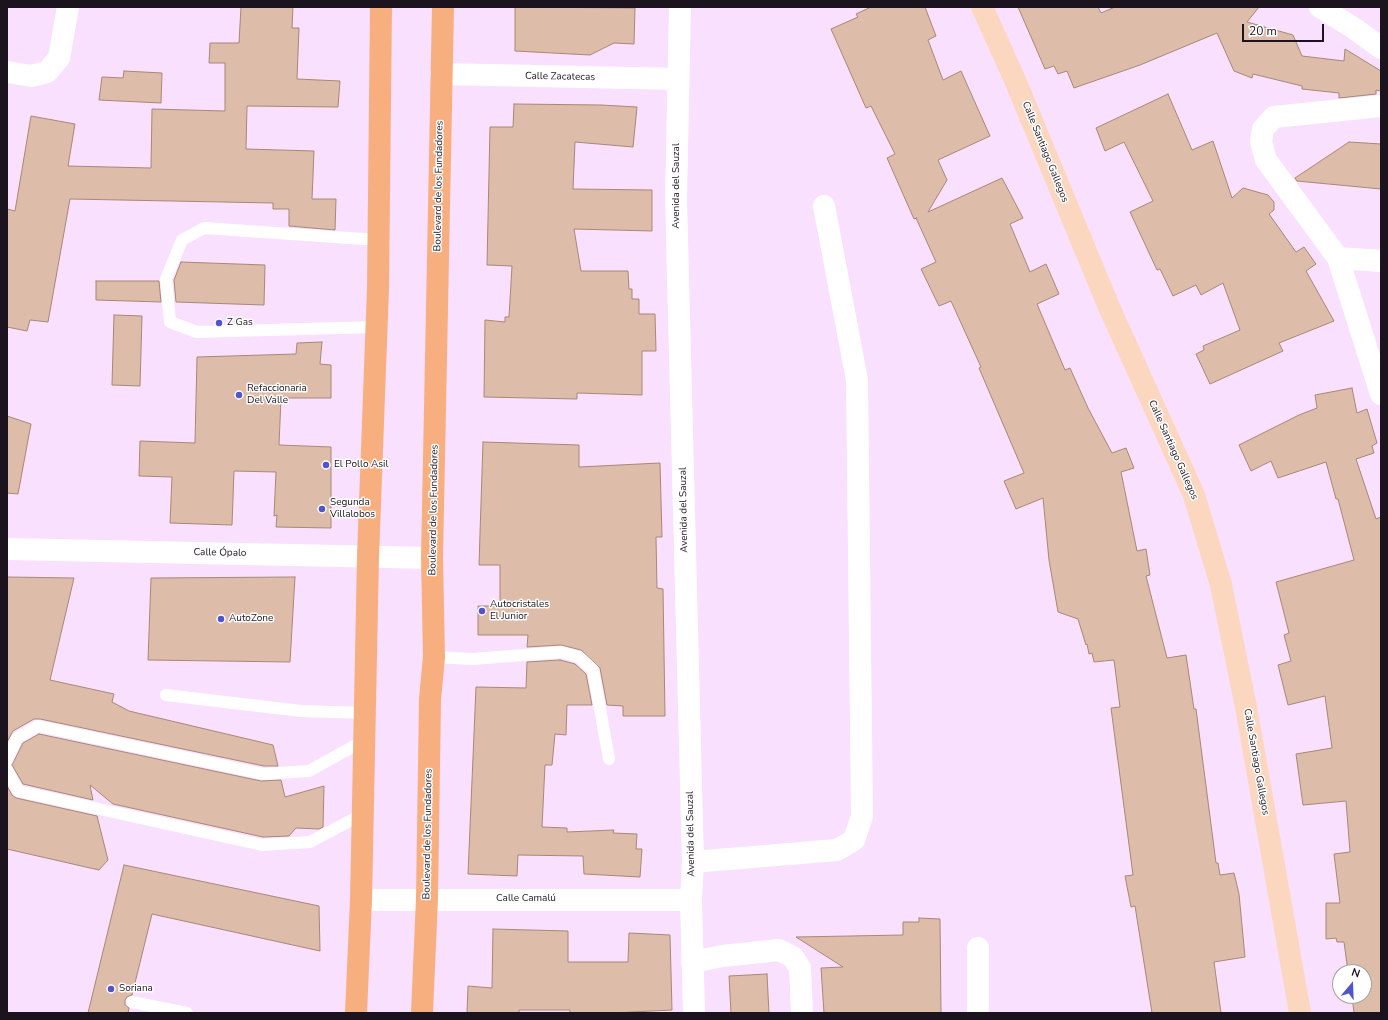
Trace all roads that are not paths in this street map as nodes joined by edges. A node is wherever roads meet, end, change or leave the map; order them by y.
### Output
1 (68, 7) edge
2 (381, 7) edge
3 (443, 7) edge
4 (680, 7) edge
5 (982, 7) edge
6 (1320, 7) edge
7 (1381, 48) edge
8 (7, 72) edge
9 (441, 74) junction
10 (678, 79) junction
11 (1381, 106) edge
12 (824, 206) dead end
13 (378, 240) junction
14 (1338, 258) junction
15 (1381, 261) edge
16 (376, 327) junction
17 (1381, 394) edge
18 (7, 548) edge
19 (368, 557) junction
20 (432, 558) junction
21 (434, 657) junction
22 (166, 695) dead end
23 (365, 713) junction
24 (365, 740) junction
25 (609, 759) dead end
26 (7, 760) edge
27 (7, 770) edge
28 (363, 814) junction
29 (693, 862) junction
30 (427, 898) junction
31 (361, 900) junction
32 (691, 900) junction
33 (978, 948) dead end
34 (692, 962) junction
35 (132, 1002) dead end
36 (187, 1013) edge
37 (356, 1013) edge
38 (422, 1013) edge
39 (694, 1013) edge
40 (802, 1013) edge
41 (978, 1013) edge
42 (1300, 1013) edge

1 - 8 street
2 - 13 main road
3 - 9 main road, Boulevard de los Fundadores
4 - 10 street, Avenida del Sauzal
5 - 42 street, Calle Santiago Gallegos
6 - 7 street
9 - 10 street, Calle Zacatecas
9 - 20 main road, Boulevard de los Fundadores
10 - 29 street, Avenida del Sauzal
11 - 14 street
12 - 29 street
13 - 16 main road
13 - 16 lane
14 - 15 street
14 - 17 street
16 - 19 main road
18 - 19 street, Calle Ópalo
19 - 20 street, Calle Ópalo
19 - 23 main road
20 - 21 main road, Boulevard de los Fundadores
21 - 25 lane
21 - 30 main road, Boulevard de los Fundadores
22 - 23 lane
23 - 24 main road
24 - 26 lane
24 - 28 main road
27 - 28 lane
28 - 31 main road
29 - 32 street, Avenida del Sauzal
30 - 31 street, Calle Camalú
30 - 32 street, Calle Camalú
30 - 38 main road, Boulevard de los Fundadores
31 - 37 main road
32 - 34 street, Avenida del Sauzal
33 - 41 street
34 - 39 street, Avenida del Sauzal
34 - 40 street
35 - 36 lane

